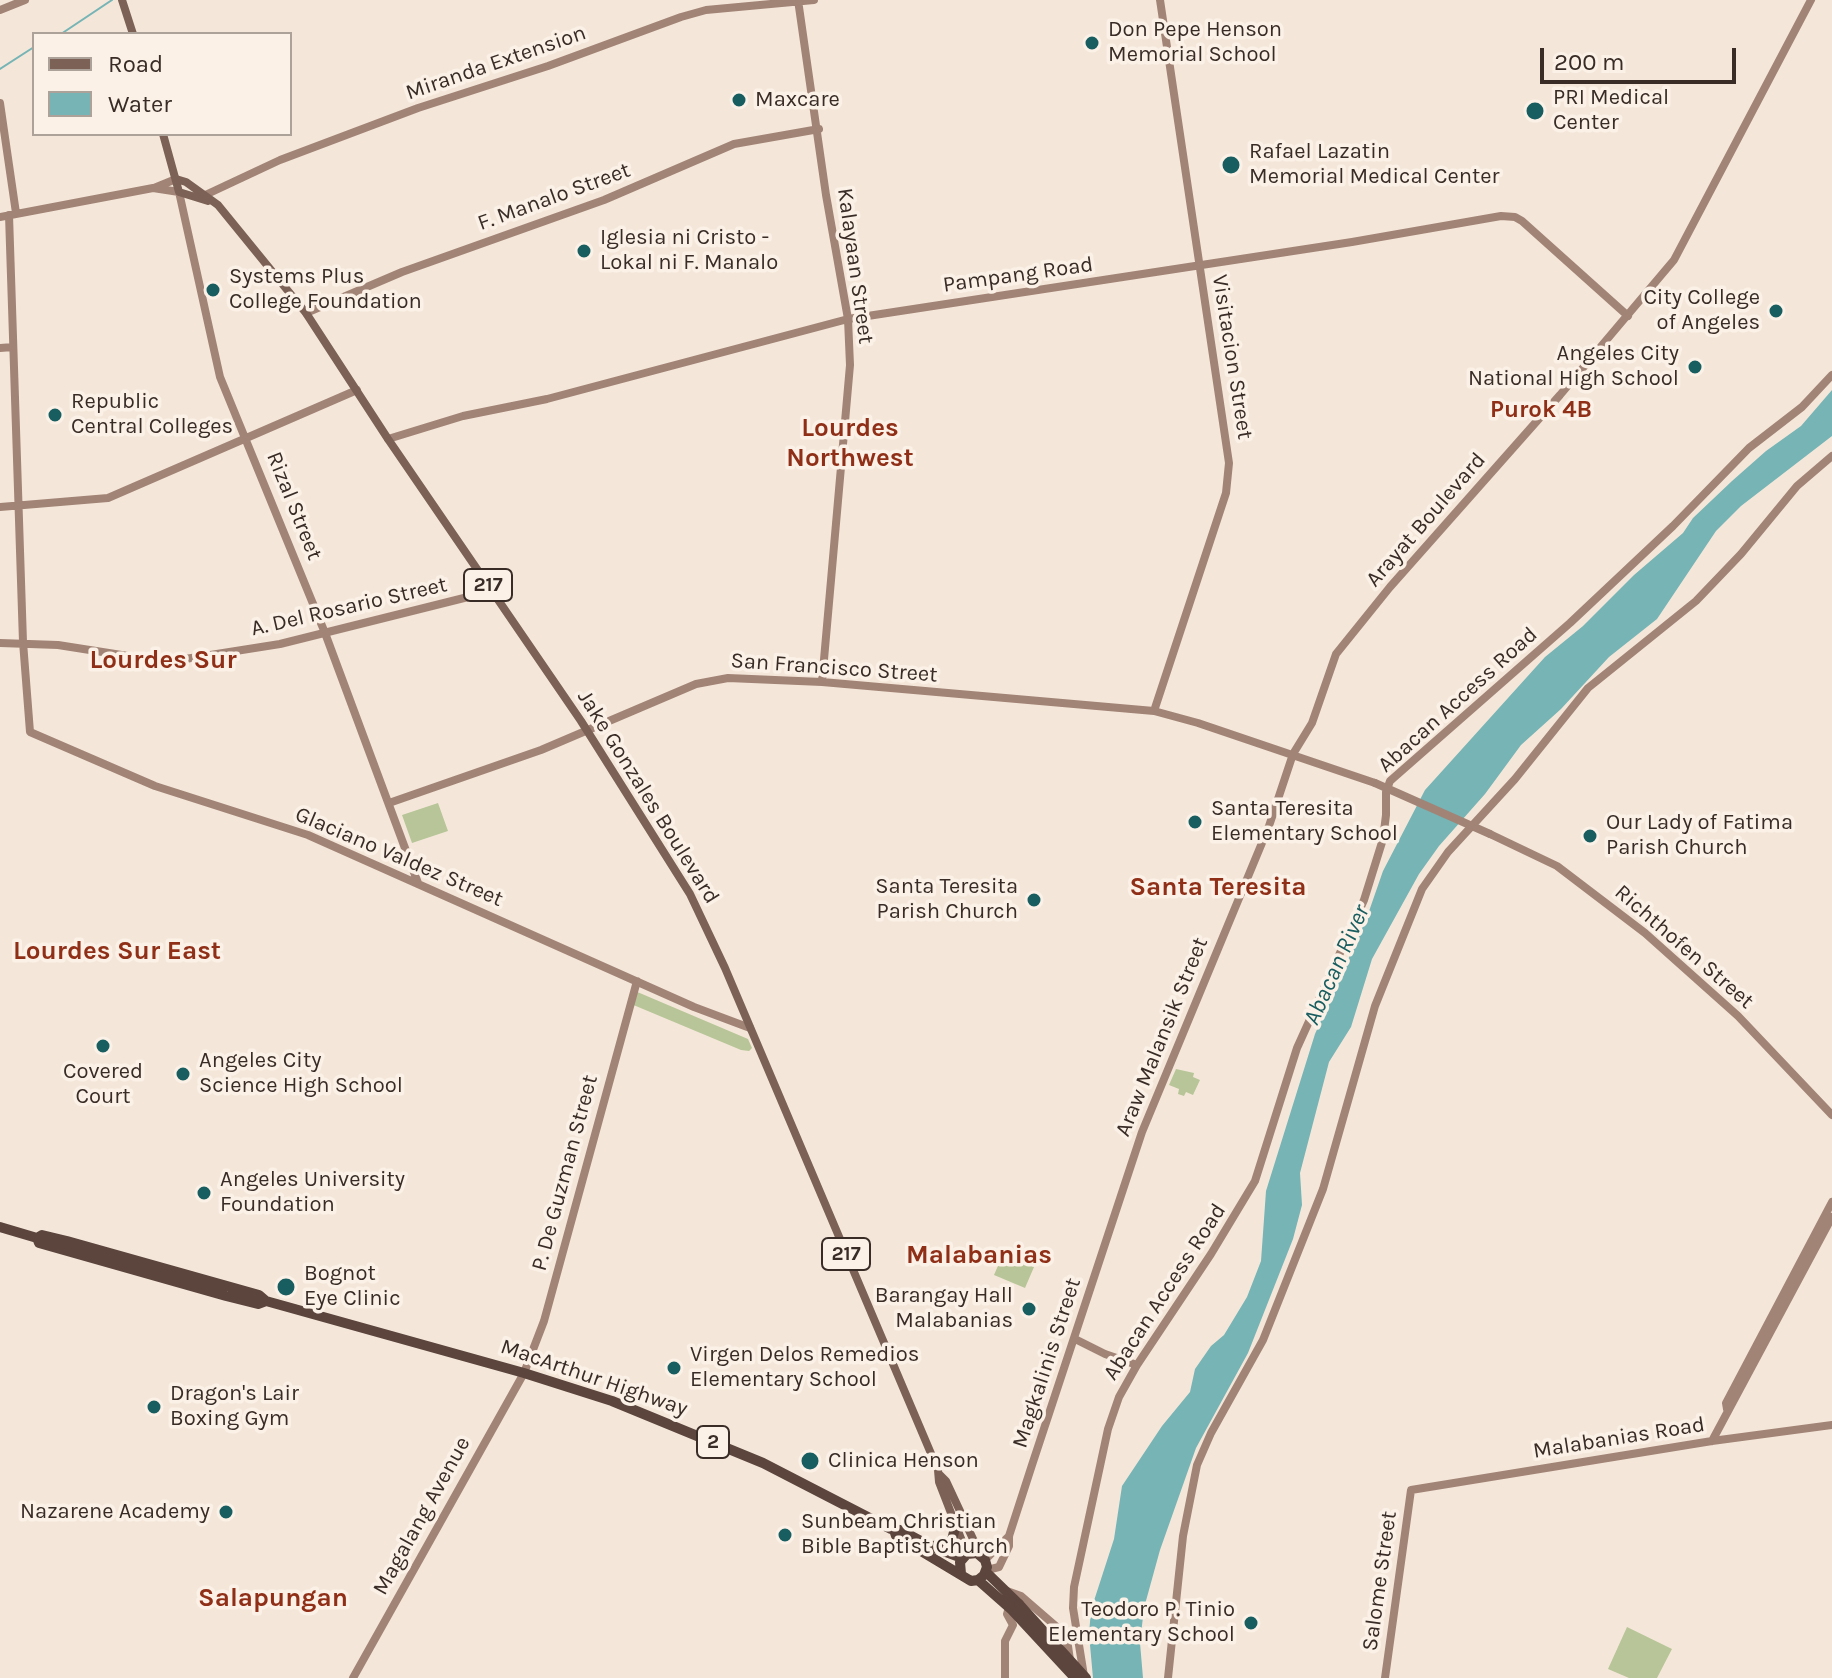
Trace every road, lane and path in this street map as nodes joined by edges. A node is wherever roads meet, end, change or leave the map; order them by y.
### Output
1 (25, 0) edge
2 (122, 0) edge
3 (814, 0) edge
4 (1160, 0) edge
5 (1811, 0) edge
6 (798, 1) edge
7 (0, 10) edge
8 (132, 32) edge
9 (0, 103) edge
10 (819, 129) junction
11 (164, 136) edge
12 (176, 179) junction
13 (153, 188) junction
14 (179, 192) junction
15 (203, 197) junction
16 (8, 215) edge
17 (1199, 265) junction
18 (306, 313) junction
19 (1628, 316) junction
20 (848, 319) junction
21 (13, 347) junction
22 (0, 348) edge
23 (1832, 375) edge
24 (357, 390) junction
25 (248, 439) junction
26 (388, 439) junction
27 (1832, 456) edge
28 (19, 506) junction
29 (0, 507) edge
30 (492, 591) junction
31 (325, 633) junction
32 (23, 642) junction
33 (0, 643) edge
34 (822, 682) junction
35 (1154, 711) junction
36 (588, 731) junction
37 (1293, 754) junction
38 (1375, 783) joint
39 (389, 803) junction
40 (418, 883) junction
41 (637, 981) junction
42 (750, 1028) junction
43 (1832, 1115) edge
44 (1119, 1201) joint
45 (1832, 1202) edge
46 (1832, 1217) edge
47 (0, 1227) edge
48 (1784, 1300) junction
49 (1075, 1339) junction
50 (1137, 1365) junction
51 (524, 1373) junction
52 (1832, 1425) edge
53 (1712, 1441) junction
54 (939, 1474) junction
55 (1411, 1490) joint
56 (956, 1524) junction
57 (894, 1530) junction
58 (930, 1546) junction
59 (964, 1556) junction
60 (935, 1560) junction
61 (983, 1567) junction
62 (961, 1574) junction
63 (1010, 1603) junction
64 (1071, 1665) junction
65 (1084, 1674) edge
66 (353, 1678) edge
67 (1005, 1678) edge
68 (1075, 1678) edge
69 (1168, 1678) edge
70 (1385, 1678) edge

1 - 7 street
2 - 8 main road
3 - 6 street, Miranda Extension
4 - 17 street, Visitacion Street
5 - 19 street, Arayat Boulevard
6 - 10 street, Kalayaan Street
6 - 15 street, Miranda Extension
9 - 16 street
10 - 18 street, F. Manalo Street
10 - 20 street, Kalayaan Street
11 - 12 main road, Rizal Street
12 - 13 street
12 - 14 main road, Rizal Street
12 - 15 main road, Jake Gonzales Boulevard / 217
13 - 14 street
13 - 16 street
14 - 15 main road, Jake Gonzales Boulevard / 217
14 - 25 street, Rizal Street
15 - 18 main road, Jake Gonzales Boulevard / 217
16 - 21 street
17 - 19 street, Pampang Road
17 - 20 street, Pampang Road
17 - 35 street, Visitacion Street
18 - 24 main road, Jake Gonzales Boulevard / 217
19 - 37 street, Arayat Boulevard
20 - 26 street, Pampang Road
20 - 34 street, Kalayaan Street
21 - 22 street
21 - 28 street
23 - 50 street, Abacan Access Road
24 - 25 street
24 - 26 main road, Jake Gonzales Boulevard / 217
25 - 28 street
25 - 31 street, Rizal Street
26 - 30 main road, Jake Gonzales Boulevard / 217
27 - 69 street
28 - 29 street
28 - 32 street
30 - 31 street, A. Del Rosario Street
30 - 36 main road, Jake Gonzales Boulevard / 217
31 - 32 street, A. Del Rosario Street
31 - 39 street, Rizal Street
32 - 33 street, A. Del Rosario Street
32 - 40 street, Glaciano Valdez Street
34 - 35 street, San Francisco Street
34 - 36 street, San Francisco Street
35 - 37 street, San Francisco Street
36 - 39 street, San Francisco Street
36 - 42 main road, Jake Gonzales Boulevard / 217
37 - 38 street, San Francisco Street
37 - 44 street, Araw Malansik Street
38 - 43 street, Richthofen Street, bridge
39 - 40 street, Rizal Street
40 - 41 street, Glaciano Valdez Street
41 - 42 street, Glaciano Valdez Street
41 - 51 street, P. De Guzman Street
42 - 54 main road, Jake Gonzales Boulevard / 217
44 - 49 street, Magkalinis Street
45 - 48 street
46 - 48 street
47 - 51 highway, MacArthur Highway / 2
48 - 53 street
49 - 50 street
49 - 61 street, Magkalinis Street
50 - 65 street, Abacan Access Road
51 - 57 highway, MacArthur Highway / 2
51 - 66 street, Magalang Avenue
52 - 53 street, Malabanias Road
53 - 55 street, Malabanias Road
54 - 56 main road, Jake Gonzales Boulevard / 217
54 - 61 main road, Jake Gonzales Boulevard / 217
55 - 70 street, Salome Street
56 - 58 highway
56 - 59 main road, Jake Gonzales Boulevard / 217
57 - 58 highway, MacArthur Highway / 2
57 - 60 highway, MacArthur Highway / 2
58 - 59 highway, MacArthur Highway / 2
59 - 61 highway, 2
59 - 62 highway
60 - 62 highway, MacArthur Highway / 2
60 - 63 highway
61 - 62 highway, 2
61 - 63 highway, 2
63 - 64 street
63 - 65 highway, 2, bridge
63 - 67 street
63 - 68 highway, 2
64 - 65 street
64 - 68 street

